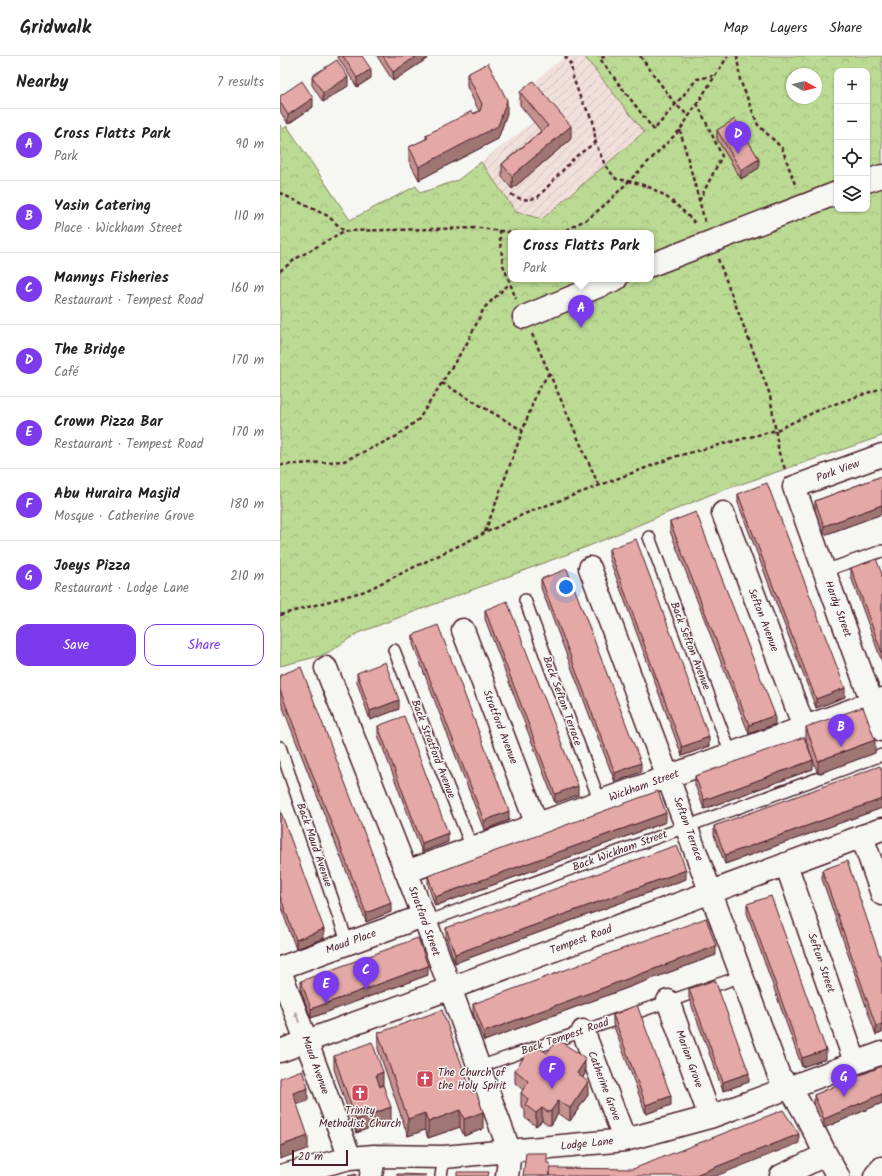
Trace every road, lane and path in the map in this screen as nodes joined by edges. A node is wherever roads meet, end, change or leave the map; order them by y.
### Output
1 (565, 56) edge
2 (605, 56) edge
3 (640, 56) edge
4 (728, 56) edge
5 (737, 56) edge
6 (714, 76) junction
7 (697, 103) junction
8 (676, 105) junction
9 (689, 116) junction
10 (680, 130) junction
11 (596, 142) junction
12 (882, 176) edge
13 (630, 180) junction
14 (870, 180) edge
15 (280, 193) edge
16 (511, 194) dead end
17 (834, 194) edge
18 (699, 201) junction
19 (800, 206) junction
20 (499, 230) junction
21 (566, 230) edge
22 (344, 231) junction
23 (508, 232) edge
24 (711, 240) junction
25 (654, 264) edge
26 (280, 270) edge
27 (508, 281) edge
28 (609, 282) edge
29 (509, 284) joint
30 (524, 317) junction
31 (549, 373) junction
32 (442, 383) junction
33 (882, 388) edge
34 (522, 430) junction
35 (777, 430) junction
36 (882, 456) edge
37 (280, 466) edge
38 (599, 486) junction
39 (794, 487) junction
40 (723, 513) dead end
41 (484, 532) junction
42 (649, 537) dead end
43 (882, 551) edge
44 (590, 568) dead end
45 (824, 571) junction
46 (525, 600) dead end
47 (280, 615) edge
48 (463, 630) dead end
49 (394, 650) dead end
50 (326, 668) dead end
51 (877, 700) edge
52 (804, 727) junction
53 (882, 730) edge
54 (280, 747) edge
55 (731, 754) junction
56 (882, 754) edge
57 (668, 777) junction
58 (600, 802) junction
59 (537, 825) junction
60 (687, 826) junction
61 (872, 833) edge
62 (472, 848) junction
63 (786, 864) junction
64 (406, 872) junction
65 (711, 892) junction
66 (882, 894) edge
67 (424, 919) junction
68 (348, 944) junction
69 (280, 973) edge
70 (742, 976) junction
71 (449, 988) junction
72 (668, 1002) junction
73 (583, 1031) junction
74 (306, 1041) junction
75 (280, 1051) edge
76 (882, 1053) edge
77 (855, 1062) junction
78 (479, 1067) junction
79 (791, 1088) junction
80 (710, 1117) junction
81 (625, 1140) junction
82 (510, 1152) junction
83 (825, 1155) junction
84 (350, 1158) junction
85 (373, 1166) edge
86 (442, 1166) edge
87 (882, 1168) edge
88 (280, 1176) edge
89 (507, 1176) edge
90 (781, 1176) edge
91 (838, 1176) edge
92 (875, 1176) edge

1 - 11 path
2 - 8 path
3 - 8 path
4 - 6 path
5 - 19 path
6 - 7 path
6 - 8 path
7 - 9 path
7 - 18 path
8 - 9 path
9 - 10 path
10 - 13 path
10 - 18 path
11 - 13 path
11 - 16 path
12 - 14 street
13 - 21 path
13 - 24 path
15 - 22 path
17 - 19 street
18 - 24 path
19 - 24 street
20 - 22 path
20 - 23 path
20 - 27 path
22 - 26 path
24 - 25 street
24 - 35 path
28 - 30 street
29 - 30 path
29 - 32 path
30 - 31 path
31 - 34 path
31 - 38 path
32 - 34 path
32 - 37 path
33 - 35 path
34 - 41 path
35 - 38 path
35 - 39 path
36 - 39 street, Park View
38 - 41 path
39 - 45 street, Hardy Street
40 - 52 street, Sefton Avenue
41 - 47 path
42 - 55 lane, Back Sefton Avenue
43 - 45 lane
44 - 57 street, Sefton Terrace
45 - 51 street, Hardy Street
46 - 58 lane, Back Sefton Terrace
48 - 59 street, Stratford Avenue
49 - 62 lane, Back Stratford Avenue
50 - 64 street, Stratford Street
51 - 52 street, Wickham Street
51 - 53 street, Hardy Street
52 - 55 street, Wickham Street
54 - 68 lane, Back Maud Avenue
55 - 57 street, Wickham Street
56 - 60 lane, Back Wickham Street
57 - 58 street, Wickham Street
57 - 60 street, Sefton Terrace
58 - 59 street, Wickham Street
59 - 62 street, Wickham Street
60 - 65 street, Sefton Terrace
60 - 67 lane, Back Wickham Street
61 - 63 street, Tempest Road
61 - 66 street
62 - 64 street, Wickham Street
63 - 65 street, Tempest Road
63 - 77 street, Sefton Street
64 - 67 street, Stratford Street
65 - 70 street, Sefton Terrace
65 - 71 street, Tempest Road
67 - 68 street, Maud Place
67 - 71 street, Stratford Street
68 - 69 street, Maud Place
74 -> 69 street, Maud Avenue
70 - 72 lane, Back Tempest Road
70 - 79 street, Sefton Terrace
71 - 74 street, Tempest Road
71 - 78 street, Stratford Street
72 - 73 lane, Back Tempest Road
72 - 80 street, Marian Grove
73 - 78 lane, Back Tempest Road
73 - 81 street, Catherine Grove
74 - 75 street, Tempest Road
74 - 84 street, Maud Avenue
76 - 77 street, Lodge Lane
77 - 79 street, Lodge Lane
78 - 82 street, Stratford Street
79 - 80 street, Lodge Lane
79 - 83 street, Sefton Terrace
80 - 81 street, Lodge Lane
81 - 82 street, Lodge Lane
82 - 86 street, Lodge Lane
82 - 89 street, Stratford Street
83 - 90 street
83 - 91 street, Sefton Terrace
84 - 85 street, Lodge Lane
84 - 88 street, Lodge Lane
85 - 86 street, Lodge Lane
87 - 92 street

